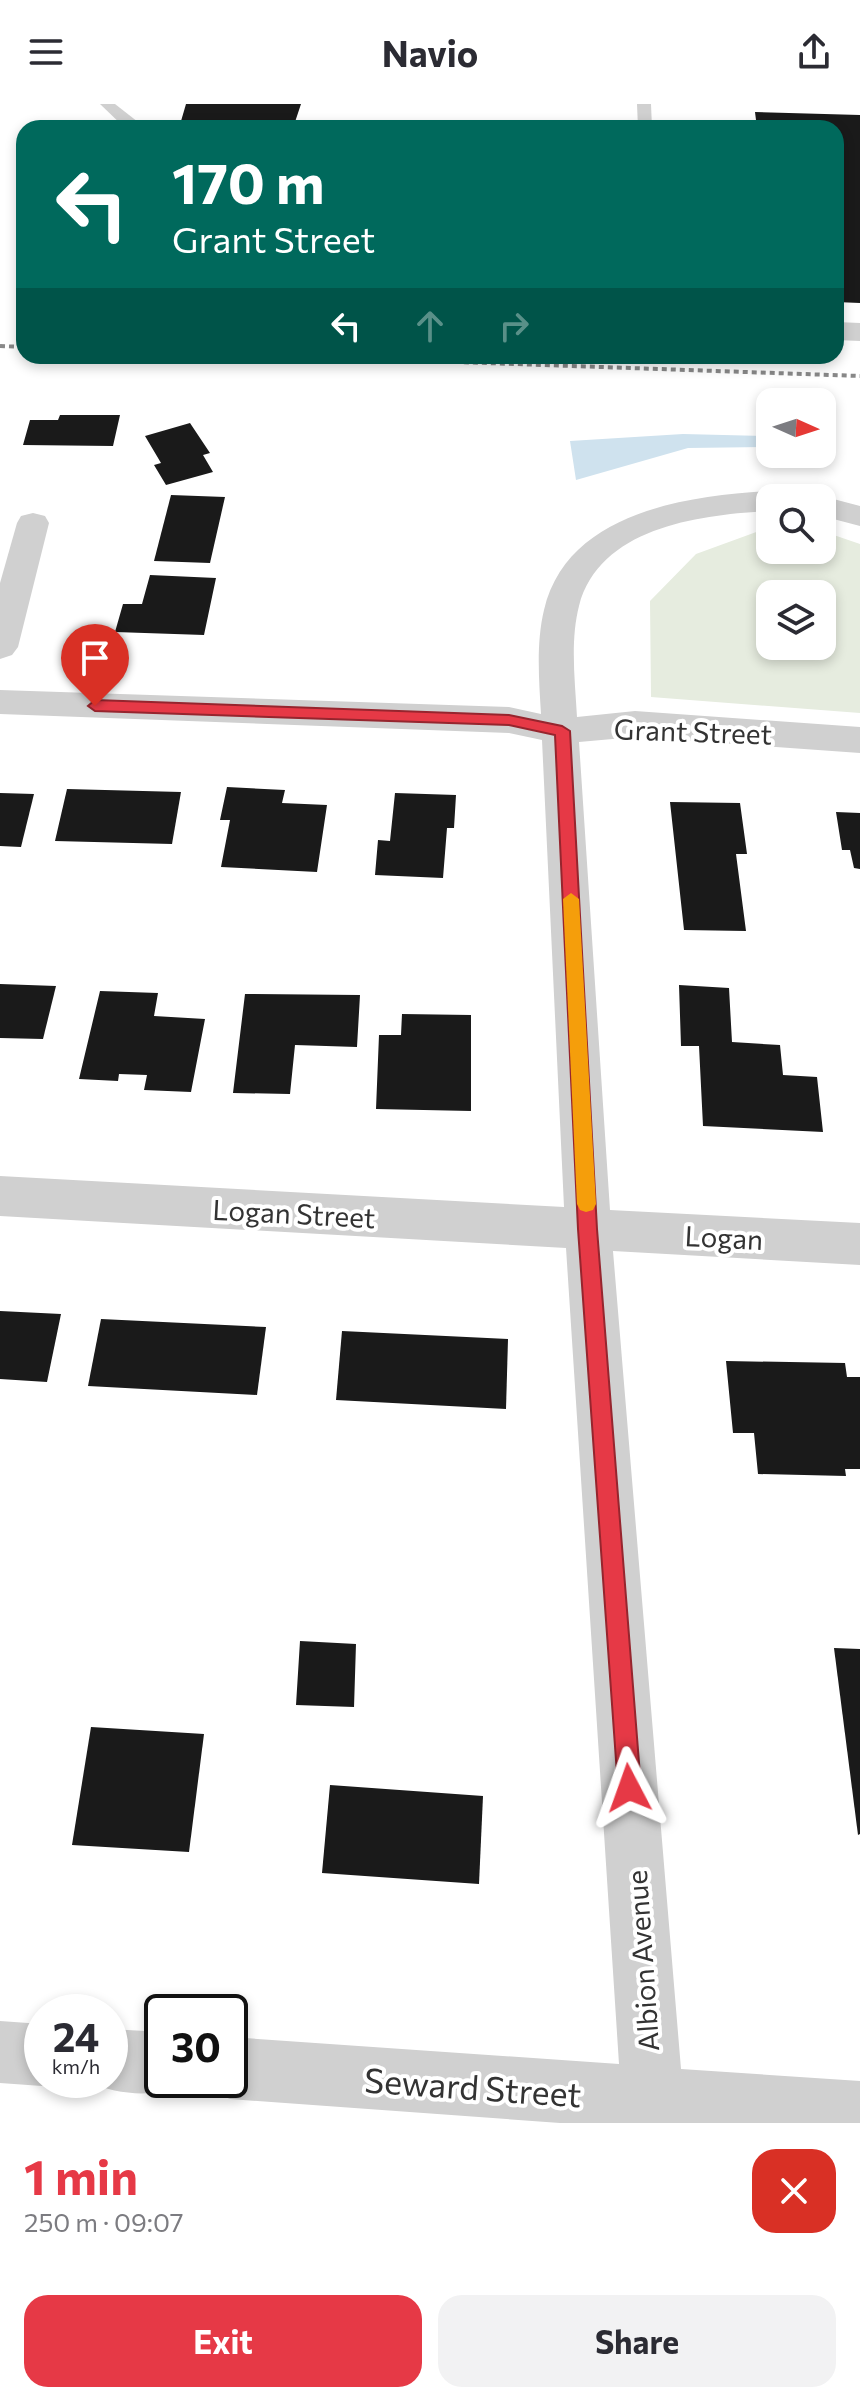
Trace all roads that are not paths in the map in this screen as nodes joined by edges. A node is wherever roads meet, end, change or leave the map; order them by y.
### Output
1 (107, 104) edge
2 (127, 120) edge
3 (756, 502) edge
4 (836, 510) edge
5 (860, 516) edge
6 (33, 523) dead end
7 (0, 647) edge
8 (0, 702) edge
9 (562, 731) junction
10 (860, 740) edge
11 (0, 1196) edge
12 (588, 1229) junction
13 (860, 1244) edge
14 (0, 2052) edge
15 (24, 2054) edge
16 (248, 2070) edge
17 (653, 2111) edge
18 (860, 2113) edge

1 - 2 lane
3 - 9 street, Albion Avenue
4 - 5 street
6 - 7 street
8 - 9 street, Grant Street
9 - 10 street, Grant Street
9 - 12 street, Albion Avenue
11 - 12 street, Logan Street
12 - 13 street, Logan
12 - 17 street, Albion Avenue
14 - 15 street
16 - 17 street, Seward Street
17 - 18 street, Seward Street

